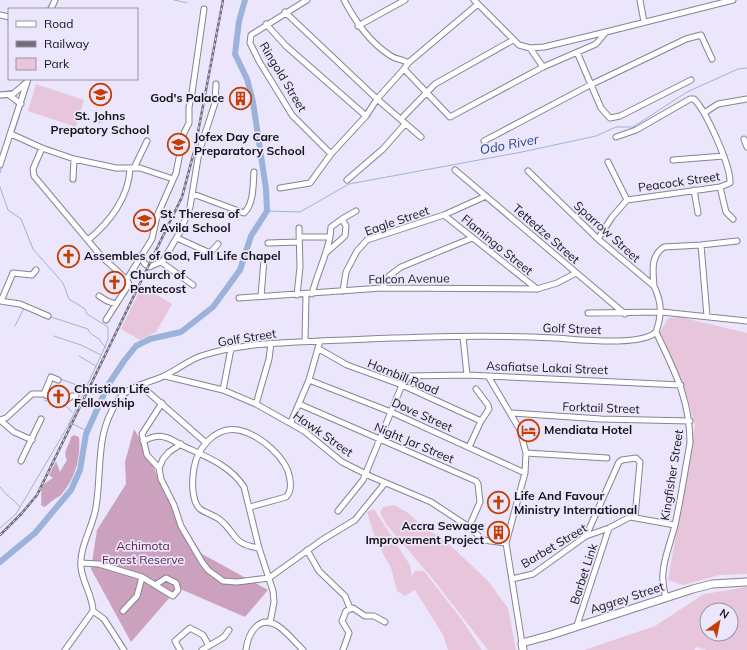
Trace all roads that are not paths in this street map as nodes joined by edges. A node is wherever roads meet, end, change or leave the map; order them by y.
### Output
1 (48, 0) edge
2 (344, 0) edge
3 (405, 0) edge
4 (474, 0) edge
5 (640, 0) edge
6 (733, 0) edge
7 (55, 1) edge
8 (304, 1) edge
9 (478, 4) junction
10 (204, 9) dead end
11 (285, 12) junction
12 (644, 22) junction
13 (266, 24) junction
14 (358, 26) junction
15 (606, 32) junction
16 (513, 40) junction
17 (530, 48) junction
18 (577, 52) junction
19 (712, 59) dead end
20 (408, 63) junction
21 (543, 67) junction
22 (404, 69) junction
23 (691, 80) dead end
24 (28, 81) edge
25 (216, 84) dead end
26 (590, 84) junction
27 (427, 92) junction
28 (0, 95) edge
29 (9, 95) junction
30 (747, 99) edge
31 (377, 100) junction
32 (21, 104) junction
33 (704, 113) junction
34 (366, 116) junction
35 (401, 119) junction
36 (405, 124) junction
37 (11, 134) junction
38 (421, 137) dead end
39 (616, 137) dead end
40 (744, 139) dead end
41 (147, 141) dead end
42 (484, 141) dead end
43 (747, 147) edge
44 (42, 148) junction
45 (331, 154) junction
46 (724, 156) junction
47 (74, 159) junction
48 (673, 160) dead end
49 (608, 162) dead end
50 (0, 166) edge
51 (132, 168) junction
52 (455, 170) dead end
53 (528, 171) dead end
54 (254, 172) dead end
55 (73, 179) dead end
56 (173, 179) junction
57 (347, 180) dead end
58 (720, 187) junction
59 (280, 188) dead end
60 (694, 190) junction
61 (193, 194) junction
62 (486, 196) junction
63 (627, 200) junction
64 (356, 211) dead end
65 (698, 213) dead end
66 (444, 215) junction
67 (342, 219) junction
68 (733, 219) dead end
69 (299, 228) dead end
70 (299, 236) junction
71 (330, 237) junction
72 (177, 238) junction
73 (472, 238) junction
74 (598, 239) junction
75 (88, 240) junction
76 (737, 241) dead end
77 (299, 242) junction
78 (268, 243) dead end
79 (218, 244) dead end
80 (701, 245) junction
81 (327, 252) junction
82 (142, 257) junction
83 (264, 260) dead end
84 (161, 262) junction
85 (36, 270) dead end
86 (576, 273) junction
87 (127, 279) junction
88 (193, 285) dead end
89 (654, 286) junction
90 (382, 288) junction
91 (536, 289) junction
92 (343, 291) junction
93 (297, 294) junction
94 (306, 294) junction
95 (312, 294) junction
96 (99, 296) dead end
97 (262, 296) junction
98 (239, 298) dead end
99 (0, 301) edge
100 (116, 304) junction
101 (662, 312) junction
102 (588, 314) dead end
103 (625, 314) junction
104 (48, 316) dead end
105 (707, 316) junction
106 (106, 320) dead end
107 (747, 321) edge
108 (656, 332) junction
109 (463, 337) junction
110 (305, 341) junction
111 (320, 341) junction
112 (271, 343) junction
113 (231, 349) junction
114 (319, 349) junction
115 (467, 375) junction
116 (165, 376) junction
117 (488, 376) junction
118 (58, 380) dead end
119 (309, 380) junction
120 (140, 385) junction
121 (402, 385) junction
122 (681, 385) junction
123 (476, 389) dead end
124 (223, 390) junction
125 (44, 394) junction
126 (76, 396) dead end
127 (162, 403) junction
128 (256, 404) junction
129 (299, 404) junction
130 (391, 412) junction
131 (512, 413) junction
132 (40, 419) dead end
133 (0, 420) edge
134 (480, 421) junction
135 (690, 421) junction
136 (291, 422) junction
137 (32, 440) junction
138 (381, 440) junction
139 (143, 441) junction
140 (205, 442) junction
141 (181, 444) junction
142 (469, 447) junction
143 (199, 452) junction
144 (526, 453) junction
145 (607, 458) dead end
146 (22, 461) dead end
147 (159, 468) junction
148 (524, 473) junction
149 (366, 474) junction
150 (385, 483) junction
151 (250, 507) junction
152 (338, 511) dead end
153 (635, 517) junction
154 (675, 525) junction
155 (468, 527) junction
156 (609, 528) junction
157 (586, 536) junction
158 (506, 543) junction
159 (259, 548) junction
160 (307, 550) junction
161 (80, 562) junction
162 (142, 577) junction
163 (269, 578) junction
164 (512, 579) junction
165 (747, 582) edge
166 (155, 585) dead end
167 (666, 597) junction
168 (350, 608) junction
169 (123, 611) dead end
170 (93, 612) junction
171 (385, 622) dead end
172 (270, 623) junction
173 (577, 625) junction
174 (228, 630) dead end
175 (209, 646) junction
176 (522, 646) edge
177 (65, 650) edge
178 (124, 650) edge
179 (180, 650) edge
180 (202, 650) edge
181 (246, 650) edge
182 (303, 650) edge
183 (343, 650) edge

1 - 7 street
2 - 14 street
3 - 14 street
4 - 9 street
5 - 12 street
6 - 12 street
8 - 11 street, Ringold Street
9 - 16 street
9 - 20 street
10 - 56 street
11 - 13 street, Ringold Street
11 - 31 street
12 - 15 street
13 - 34 street
13 - 45 street, Ringold Street
14 - 20 street
15 - 17 street
15 - 18 street
16 - 17 street
16 - 27 street
17 - 21 street
18 - 21 street
18 - 26 street
19 - 26 street
20 - 22 street
21 - 27 street
22 - 27 street
22 - 31 street
23 - 26 street
24 - 29 street
24 - 32 street
25 - 61 street
26 - 42 street
27 - 35 street
28 - 29 street
29 - 32 street
30 - 33 street
31 - 34 street
31 - 35 street
32 - 37 street
33 - 39 street
33 - 46 street
34 - 45 street
35 - 36 street
36 - 38 street
36 - 57 street
37 - 44 street
37 - 50 street
40 - 43 street
41 - 51 street
44 - 47 street
44 - 75 street
45 - 59 street
46 - 48 street
46 - 58 street, Peacock Street
47 - 51 street
47 - 55 street
49 - 63 street
51 - 56 street
51 - 75 street
52 - 62 street, Tettedze Street
53 - 74 street, Sparrow Street
54 - 61 street
56 - 82 street
58 - 60 street, Peacock Street
58 - 68 street
60 - 63 street, Peacock Street
60 - 65 street
61 - 72 street
62 - 66 street, Eagle Street
62 - 86 street, Tettedze Street
63 - 74 street, Peacock Street
64 - 67 street
66 - 73 street, Flamingo Street
66 - 92 street, Eagle Street
67 - 71 street
67 - 81 street
69 - 70 street
70 - 71 street
70 - 77 street
71 - 81 street
72 - 79 street
72 - 84 street
73 - 90 street
73 - 91 street, Flamingo Street
74 - 89 street, Sparrow Street
75 - 87 street
76 - 80 street
77 - 78 street
77 - 93 street
80 - 89 street
80 - 105 street
81 - 95 street
82 - 84 street
82 - 87 street
83 - 97 street
84 - 88 street
85 - 99 street
86 - 91 street, Falcon Avenue
86 - 103 street, Tettedze Street
87 - 100 street
89 - 101 street
90 - 91 street, Falcon Avenue
90 - 92 street, Falcon Avenue
92 - 95 street, Falcon Avenue
93 - 94 street, Falcon Avenue
93 - 97 street, Falcon Avenue
94 - 95 street, Falcon Avenue
94 - 110 street
96 - 100 street
97 - 98 street, Falcon Avenue
99 - 104 street
100 - 106 street
101 - 103 street
101 - 105 street
101 - 108 street
102 - 103 street
105 - 107 street
108 - 109 street, Golf Street
108 - 122 street, Kingfisher Street
109 - 111 street, Golf Street
109 - 115 street
110 - 111 street, Golf Street
110 - 112 street, Golf Street
111 - 114 street
112 - 113 street, Golf Street
112 - 128 street
113 - 116 street, Golf Street
113 - 124 street
114 - 119 street
114 - 121 street, Hornbill Road
115 - 117 street, Asafiatse Lakai Street
115 - 121 street, Asafiatse Lakai Street
116 - 120 street, Golf Street
116 - 124 street, Hawk Street
117 - 122 street, Asafiatse Lakai Street
117 - 131 street
118 - 125 street
119 - 129 street
119 - 130 street, Dove Street
120 - 127 street
120 - 161 street, Golf Street
121 - 130 street
121 - 134 street, Hornbill Road
122 - 135 street, Kingfisher Street
123 - 134 street
124 - 128 street, Hawk Street
125 - 126 street
125 - 133 street
127 - 139 street
127 - 140 street
128 - 136 street, Hawk Street
129 - 136 street
129 - 138 street, Night Jar Street
130 - 138 street
130 - 142 street, Dove Street
131 - 135 street, Forktail Street
131 - 144 street
132 - 137 street
133 - 137 street
134 - 142 street
135 - 154 street, Kingfisher Street
136 - 149 street, Hawk Street
137 - 146 street
138 - 149 street
138 - 155 street, Night Jar Street
139 - 141 street
139 - 147 street
140 - 143 street
140 - 151 street
141 - 143 street
141 - 147 street
142 - 148 street, Dove Street
143 - 151 street
143 - 159 street
144 - 145 street
144 - 148 street
147 - 163 street
148 - 158 street
149 - 150 street, Hawk Street
149 - 152 street
150 - 155 street, Hawk Street
150 - 160 street
151 - 159 street
153 - 154 street
153 - 156 street, Barbet Street
153 - 157 street
154 - 167 street, Kingfisher Street
155 - 158 street, Hawk Street
156 - 157 street, Barbet Street
156 - 173 street, Barbet Link
157 - 164 street, Barbet Street
158 - 164 street
159 - 163 street
160 - 163 street
160 - 168 street
161 - 162 street
161 - 170 street
162 - 166 street
162 - 169 street
163 - 172 street
164 - 176 street
165 - 167 main road, Aggrey Street
167 - 173 main road, Aggrey Street
168 - 171 street
168 - 183 street
170 - 177 street
170 - 178 street
172 - 181 street
172 - 182 street
173 - 176 main road, Aggrey Street
174 - 175 street
175 - 179 street
175 - 180 street

